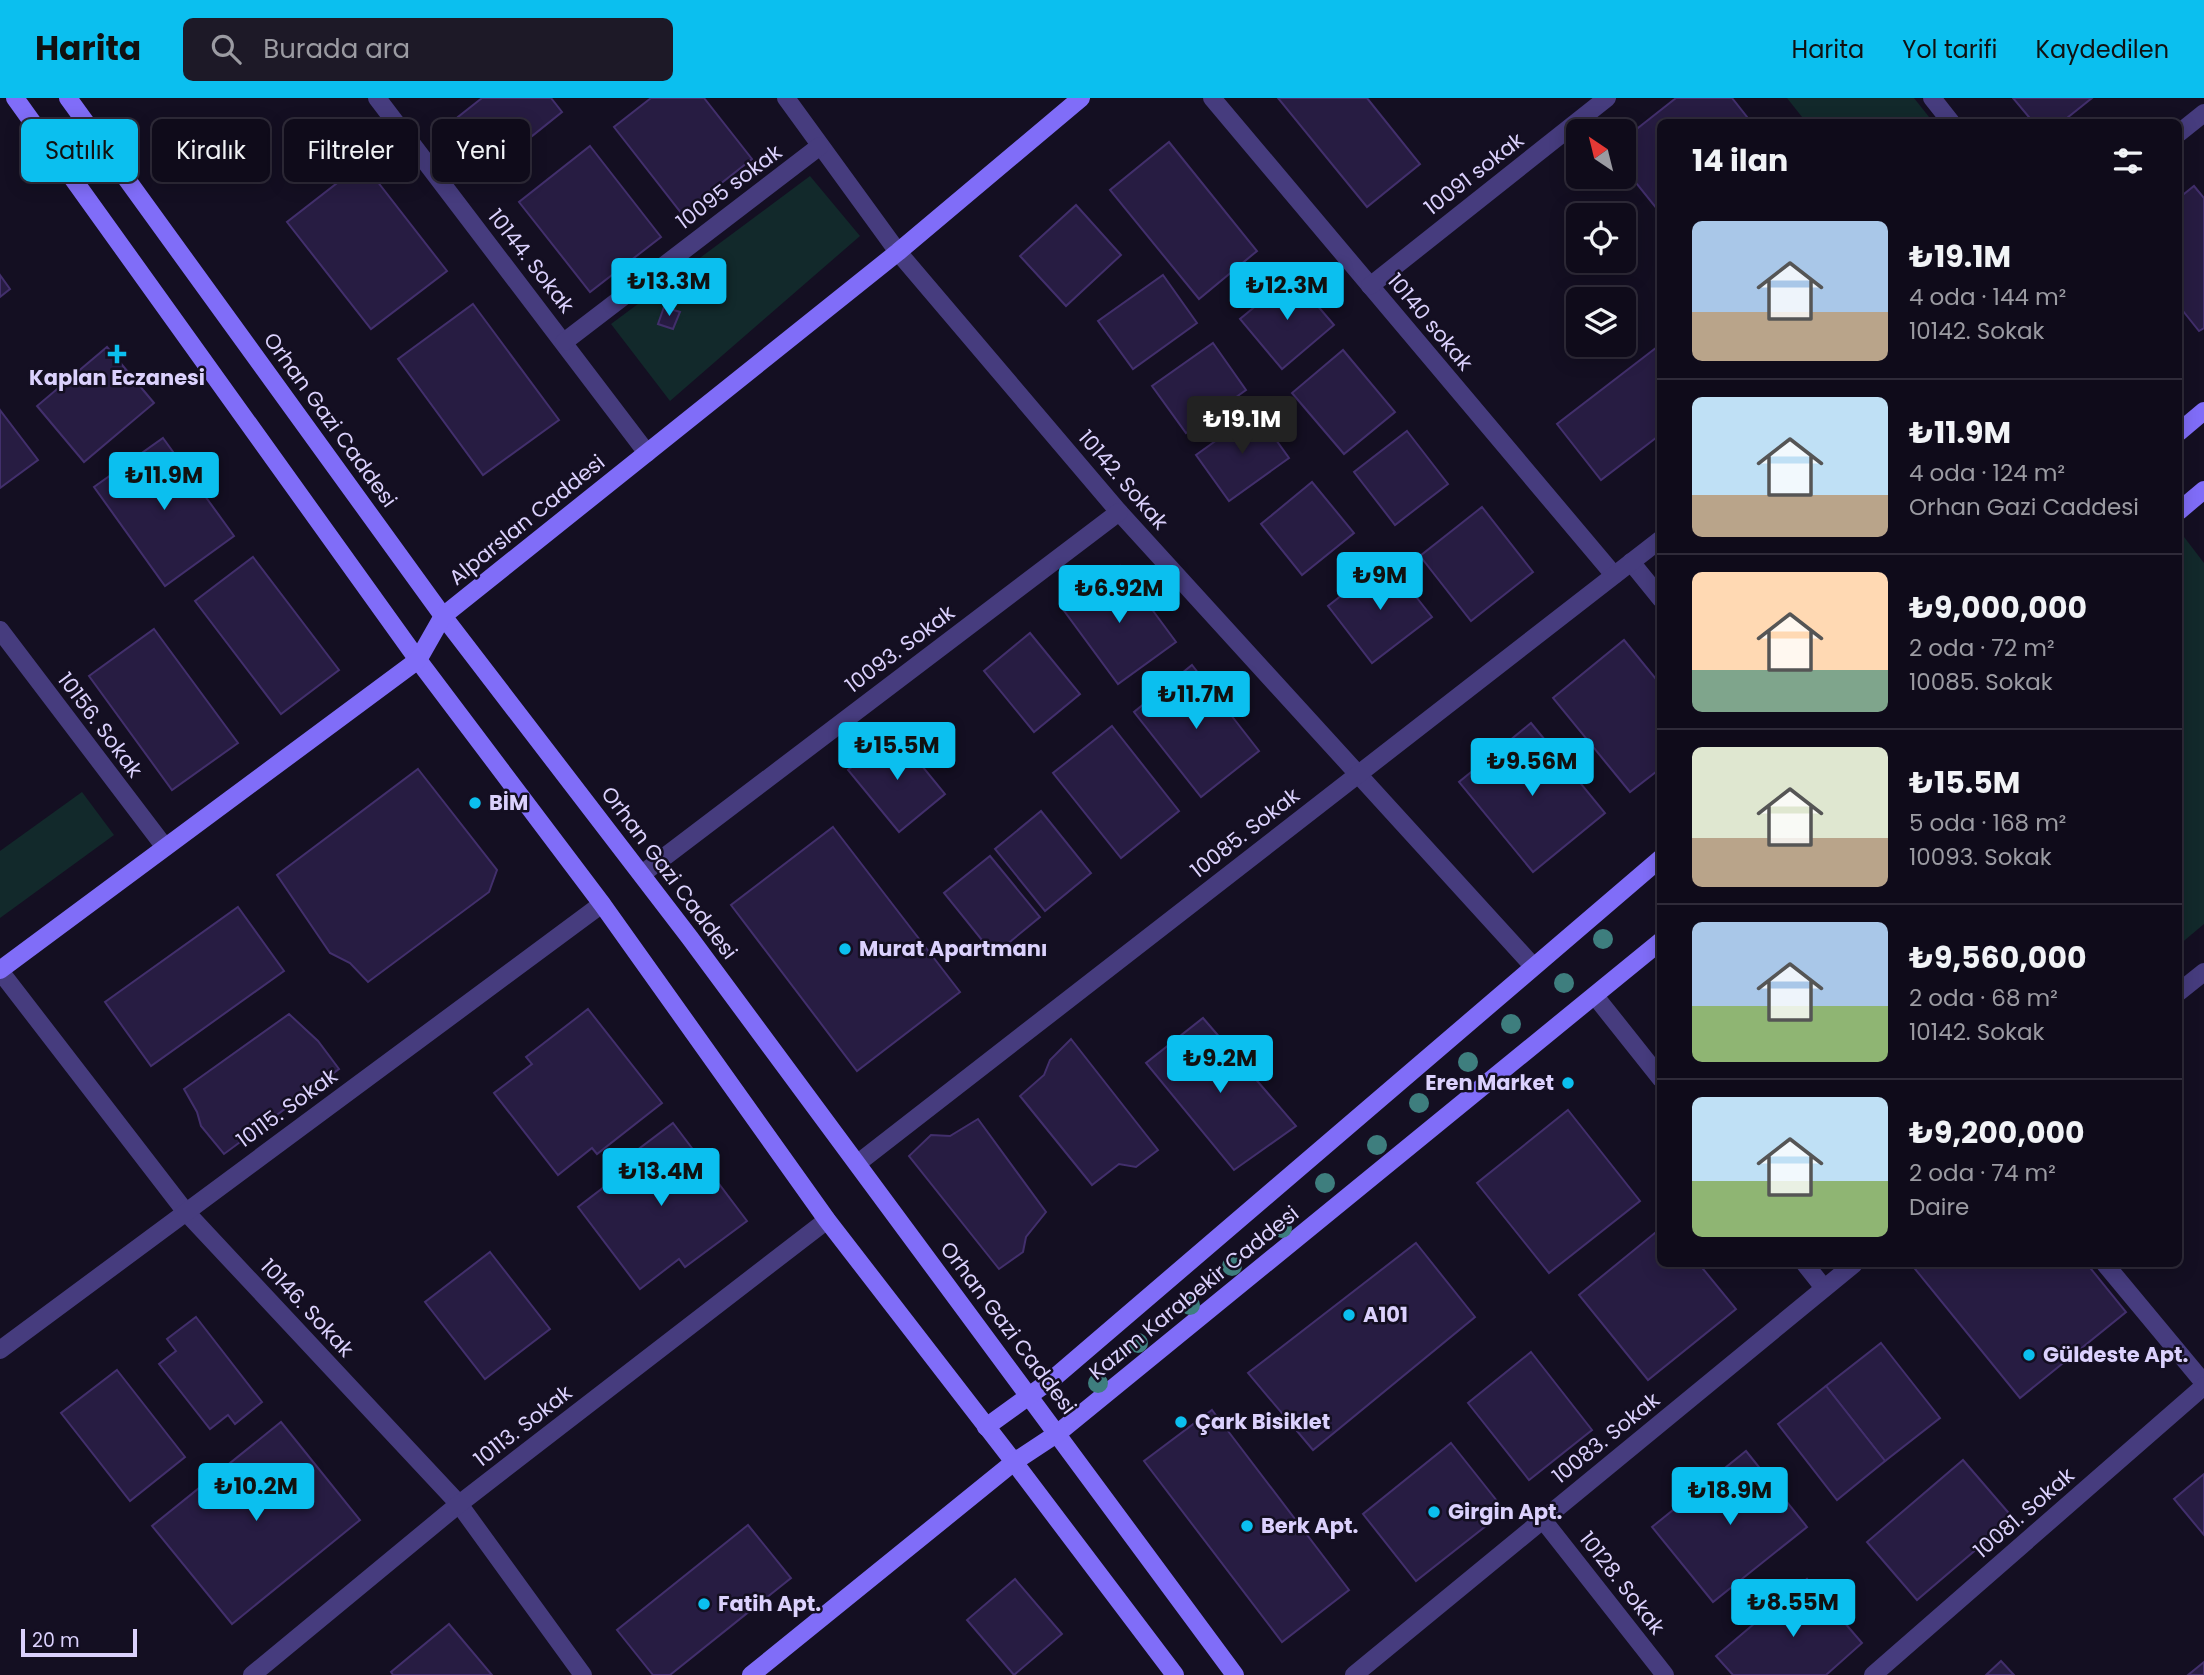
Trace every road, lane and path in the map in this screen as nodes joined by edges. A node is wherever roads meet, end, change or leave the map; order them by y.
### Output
1 (15, 98) edge
2 (68, 98) edge
3 (377, 98) edge
4 (786, 98) edge
5 (1081, 98) edge
6 (1212, 98) edge
7 (1607, 98) edge
8 (1932, 98) edge
9 (2204, 113) edge
10 (1949, 119) edge
11 (2182, 131) edge
12 (820, 146) junction
13 (898, 253) junction
14 (1370, 286) junction
15 (564, 342) junction
16 (2204, 411) edge
17 (2182, 429) edge
18 (648, 453) junction
19 (2204, 491) edge
20 (2182, 509) edge
21 (1119, 512) junction
22 (1657, 542) edge
23 (1631, 562) junction
24 (1614, 576) junction
25 (1657, 594) edge
26 (443, 616) junction
27 (0, 630) edge
28 (418, 660) junction
29 (1358, 775) junction
30 (164, 846) junction
31 (1657, 861) edge
32 (642, 874) junction
33 (602, 904) junction
34 (1657, 944) edge
35 (1533, 966) junction
36 (0, 970) edge
37 (2204, 972) edge
38 (2182, 990) edge
39 (1595, 996) junction
40 (1657, 1074) edge
41 (858, 1163) junction
42 (185, 1211) junction
43 (827, 1220) junction
44 (1807, 1267) edge
45 (1850, 1267) edge
46 (2107, 1267) edge
47 (1824, 1289) junction
48 (0, 1350) edge
49 (2204, 1385) edge
50 (1030, 1395) junction
51 (986, 1427) junction
52 (1058, 1433) junction
53 (1014, 1462) junction
54 (458, 1504) junction
55 (1543, 1520) junction
56 (252, 1675) edge
57 (583, 1675) edge
58 (751, 1675) edge
59 (1175, 1675) edge
60 (1235, 1675) edge
61 (1354, 1675) edge
62 (1665, 1675) edge
63 (1874, 1675) edge

1 - 28 street
2 - 26 street, Orhan Gazi Caddesi
3 - 15 street, 10144. Sokak
4 - 12 street, 10142. Sokak
5 - 13 street, Alparslan Caddesi
6 - 14 street, 10140 sokak
7 - 14 street, 10091 sokak
8 - 10 street
9 - 11 street
12 - 13 street, 10142. Sokak
12 - 15 street, 10095 sokak
13 - 18 street, Alparslan Caddesi
13 - 21 street, 10142. Sokak
14 - 24 street, 10140 sokak
15 - 18 street, 10144. Sokak
16 - 17 street
18 - 26 street, Alparslan Caddesi
19 - 20 street
21 - 29 street, 10142. Sokak
21 - 32 street, 10093. Sokak
22 - 23 street, 10085. Sokak
23 - 24 street, 10085. Sokak
23 - 25 street
24 - 29 street, 10085. Sokak
26 - 28 street, Alparslan Caddesi
26 - 32 street, Orhan Gazi Caddesi
27 - 30 street, 10156. Sokak
28 - 30 street, Alparslan Caddesi
28 - 33 street
29 - 35 street, 10142. Sokak
29 - 41 street, 10085. Sokak
30 - 36 street, Alparslan Caddesi
31 - 35 street, Kazım Karabekir Caddesi
32 - 41 street, Orhan Gazi Caddesi
33 - 42 street, 10115. Sokak
33 - 43 street
34 - 39 street, Kazım Karabekir Caddesi
35 - 50 street, Kazım Karabekir Caddesi
36 - 42 street, 10146. Sokak
37 - 38 street
39 - 40 street
39 - 52 street, Kazım Karabekir Caddesi
41 - 50 street, Orhan Gazi Caddesi
42 - 48 street, 10115. Sokak
42 - 54 street, 10146. Sokak
43 - 51 street
43 - 54 street, 10113. Sokak
44 - 47 street
45 - 47 street, 10083. Sokak
46 - 49 street
47 - 55 street, 10083. Sokak
49 - 63 street, 10081. Sokak
50 - 51 street, Kazım Karabekir Caddesi
50 - 52 street, Orhan Gazi Caddesi
51 - 53 street
52 - 53 street, Kazım Karabekir Caddesi
52 - 60 street, Orhan Gazi Caddesi
53 - 58 street, Kazım Karabekir Caddesi
53 - 59 street
54 - 56 street, 10113. Sokak
54 - 57 street, 10146. Sokak
55 - 61 street, 10083. Sokak
55 - 62 street, 10128. Sokak

